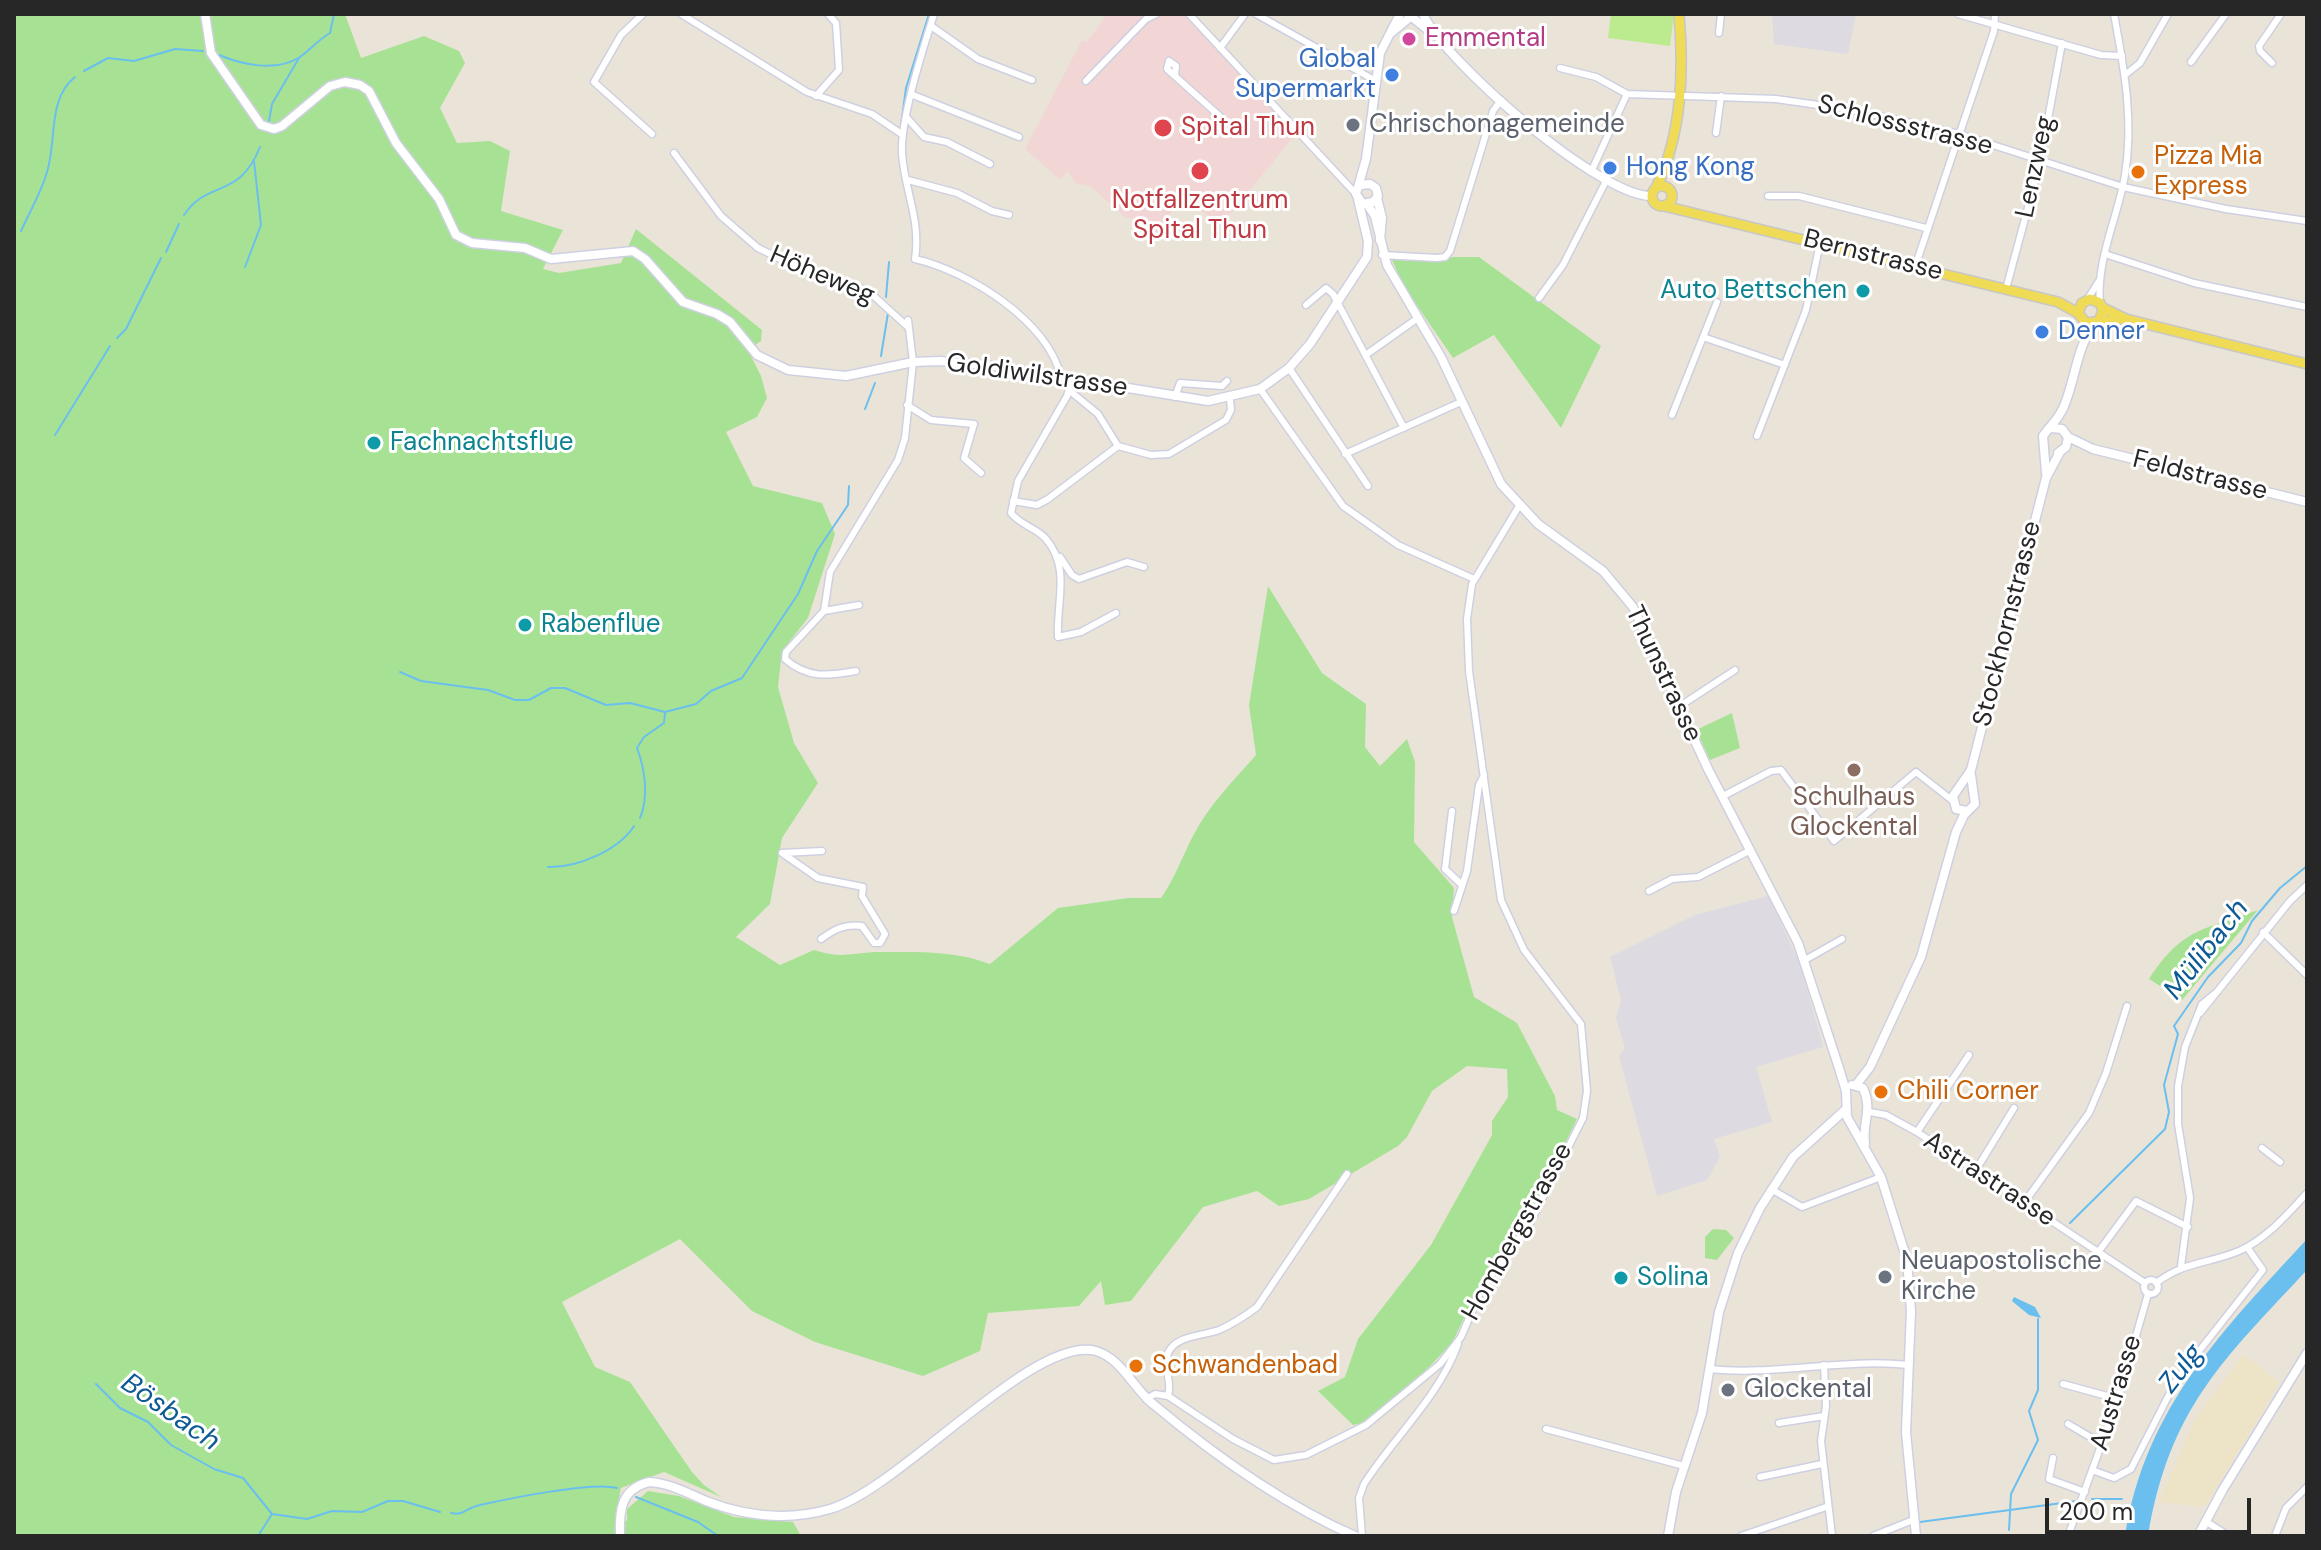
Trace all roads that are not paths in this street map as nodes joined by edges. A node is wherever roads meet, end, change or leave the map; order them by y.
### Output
1 (205, 14) edge
2 (643, 14) edge
3 (681, 14) edge
4 (828, 14) edge
5 (934, 14) edge
6 (1156, 14) edge
7 (1189, 14) edge
8 (1245, 14) edge
9 (1256, 14) edge
10 (1679, 14) edge
11 (1721, 14) edge
12 (1958, 14) edge
13 (1995, 14) edge
14 (2114, 14) edge
15 (2168, 14) edge
16 (2226, 14) edge
17 (2281, 14) edge
18 (1413, 15) edge
19 (1996, 24) junction
20 (931, 26) junction
21 (1719, 33) dead end
22 (1436, 35) junction
23 (2062, 43) junction
24 (1220, 48) junction
25 (2122, 56) junction
26 (2191, 62) dead end
27 (2272, 63) dead end
28 (1560, 68) dead end
29 (1175, 75) dead end
30 (2125, 75) junction
31 (1032, 80) dead end
32 (1086, 81) dead end
33 (1376, 81) junction
34 (1627, 94) junction
35 (913, 95) junction
36 (816, 96) junction
37 (1681, 96) junction
38 (1721, 96) junction
39 (1501, 100) junction
40 (907, 118) junction
41 (1224, 120) dead end
42 (1716, 133) dead end
43 (652, 134) dead end
44 (1959, 134) junction
45 (903, 135) junction
46 (1019, 137) dead end
47 (674, 153) dead end
48 (1366, 159) junction
49 (2040, 163) junction
50 (990, 164) dead end
51 (1666, 167) junction
52 (1591, 172) junction
53 (908, 180) junction
54 (1606, 181) junction
55 (1373, 185) junction
56 (2123, 187) junction
57 (1654, 192) junction
58 (1358, 193) junction
59 (1670, 193) junction
60 (1768, 196) dead end
61 (1371, 203) junction
62 (1664, 206) junction
63 (1688, 211) junction
64 (1009, 215) dead end
65 (2307, 221) edge
66 (1364, 223) junction
67 (1926, 228) junction
68 (1820, 243) junction
69 (2105, 254) junction
70 (1382, 255) junction
71 (1915, 267) junction
72 (2099, 281) junction
73 (2006, 289) junction
74 (1539, 298) dead end
75 (1717, 302) dead end
76 (1338, 303) junction
77 (1306, 305) dead end
78 (2101, 305) junction
79 (2307, 307) edge
80 (2082, 309) junction
81 (1418, 318) junction
82 (2126, 319) junction
83 (2097, 322) junction
84 (1703, 337) junction
85 (2082, 342) junction
86 (1367, 354) junction
87 (913, 362) junction
88 (2307, 364) edge
89 (1785, 365) junction
90 (1289, 368) junction
91 (1061, 379) junction
92 (1072, 380) junction
93 (1227, 381) dead end
94 (1260, 389) junction
95 (1070, 391) junction
96 (1175, 397) junction
97 (1230, 399) junction
98 (1461, 402) junction
99 (907, 405) junction
100 (2064, 405) junction
101 (1672, 415) dead end
102 (1404, 428) junction
103 (2051, 428) junction
104 (2066, 434) junction
105 (1757, 436) dead end
106 (1118, 446) junction
107 (2046, 449) junction
108 (2093, 449) junction
109 (2062, 451) junction
110 (1345, 454) junction
111 (981, 473) dead end
112 (2046, 478) junction
113 (1368, 486) dead end
114 (1013, 501) junction
115 (2307, 502) edge
116 (1519, 506) junction
117 (1059, 556) junction
118 (1144, 567) dead end
119 (1474, 579) junction
120 (859, 605) dead end
121 (824, 611) junction
122 (1116, 613) dead end
123 (1735, 670) dead end
124 (856, 671) dead end
125 (1680, 706) junction
126 (1971, 770) junction
127 (1484, 775) junction
128 (1972, 792) junction
129 (1723, 796) junction
130 (1956, 798) junction
131 (1452, 811) dead end
132 (1967, 811) junction
133 (1956, 832) junction
134 (1751, 850) junction
135 (822, 851) dead end
136 (1462, 885) junction
137 (2307, 885) edge
138 (1649, 891) dead end
139 (1454, 911) dead end
140 (2263, 932) junction
141 (821, 939) dead end
142 (1842, 939) dead end
143 (1805, 960) junction
144 (2306, 972) edge
145 (2127, 1006) dead end
146 (1969, 1055) dead end
147 (1838, 1065) junction
148 (1870, 1067) junction
149 (1855, 1085) junction
150 (1846, 1091) junction
151 (1865, 1091) junction
152 (2014, 1108) dead end
153 (1845, 1110) junction
154 (1870, 1112) junction
155 (1850, 1122) junction
156 (1864, 1123) junction
157 (1827, 1127) junction
158 (1917, 1132) junction
159 (1865, 1144) junction
160 (2262, 1148) dead end
161 (2280, 1162) dead end
162 (1976, 1170) junction
163 (1347, 1174) dead end
164 (1881, 1177) junction
165 (1771, 1188) junction
166 (2307, 1193) edge
167 (2024, 1203) junction
168 (2188, 1227) junction
169 (2247, 1247) junction
170 (2099, 1251) junction
171 (2181, 1266) junction
172 (2145, 1283) junction
173 (2156, 1283) junction
174 (2148, 1294) junction
175 (1461, 1337) junction
176 (2307, 1353) edge
177 (1824, 1365) junction
178 (1909, 1365) junction
179 (1709, 1369) junction
180 (2063, 1384) dead end
181 (1168, 1396) junction
182 (1146, 1399) junction
183 (2118, 1399) junction
184 (1824, 1416) junction
185 (1779, 1423) dead end
186 (2068, 1424) dead end
187 (1546, 1429) dead end
188 (2102, 1444) junction
189 (2053, 1458) dead end
190 (1822, 1464) junction
191 (1684, 1466) junction
192 (2092, 1470) junction
193 (1760, 1477) dead end
194 (2307, 1487) edge
195 (2085, 1492) junction
196 (1826, 1507) junction
197 (1913, 1520) junction
198 (2205, 1521) junction
199 (620, 1536) edge
200 (1355, 1536) edge
201 (1362, 1536) edge
202 (1668, 1536) edge
203 (1741, 1536) edge
204 (1832, 1536) edge
205 (1873, 1536) edge
206 (1916, 1536) edge
207 (2068, 1536) edge
208 (2198, 1536) edge
209 (2229, 1536) edge
210 (2275, 1536) edge

1 - 87 main road, Goldiwilstrasse
2 - 43 street
3 - 36 street
4 - 36 street
5 - 20 street
6 - 32 street
7 - 24 street
8 - 24 street
9 - 33 street
10 - 37 main road
11 - 21 street
12 - 19 street
13 - 19 street
14 - 25 street
15 - 30 street
16 - 26 street
17 - 27 street
18 - 22 main road
18 - 22 main road
18 - 33 main road
19 - 23 street
19 - 44 street
20 - 31 street
20 - 35 street
22 - 39 main road
23 - 25 street
23 - 49 street, Lenzweg
24 - 58 street
25 - 30 street
28 - 34 street
29 - 41 street
30 - 56 street
33 - 48 main road
34 - 37 street, Schlossstrasse
34 - 52 street
35 - 40 street
35 - 46 street
36 - 45 street
37 - 38 street, Schlossstrasse
37 - 51 main road
38 - 42 street
38 - 44 street, Schlossstrasse
39 - 52 main road
39 - 70 street
40 - 45 street
40 - 50 street
44 - 49 street, Schlossstrasse
44 - 67 street
45 - 53 street
47 - 87 street, Höheweg
48 - 55 main road, Thunstrasse
48 - 58 main road
49 - 56 street, Schlossstrasse
49 - 73 street, Lenzweg
51 - 57 main road
51 - 59 main road
52 - 54 main road
53 - 64 street
53 - 91 street
54 - 57 main road
54 - 74 street
55 - 58 main road
55 - 61 main road, Thunstrasse
56 - 65 street, Schlossstrasse
56 - 69 street
57 - 59 main road
57 - 62 main road
58 - 61 main road
58 - 66 main road, Goldiwilstrasse
59 - 62 main road
59 - 63 main road, Bernstrasse
60 - 67 street
61 - 66 main road, Goldiwilstrasse
61 - 70 main road, Thunstrasse
62 - 63 main road, Bernstrasse
63 - 68 main road, Bernstrasse
66 - 76 main road, Goldiwilstrasse
67 - 71 street
68 - 71 main road, Bernstrasse
68 - 89 street
69 - 72 street
69 - 79 street
70 - 81 main road, Thunstrasse
71 - 73 main road, Bernstrasse
72 - 78 street
72 - 80 street
73 - 80 main road, Bernstrasse
75 - 84 street
76 - 77 street
76 - 86 street
76 - 90 main road, Goldiwilstrasse
78 - 80 main road
78 - 82 main road
78 - 83 main road
80 - 83 main road
80 - 85 main road
81 - 86 street
81 - 98 main road, Thunstrasse
82 - 83 main road
82 - 88 main road
83 - 85 main road
84 - 89 street
84 - 101 street
85 - 100 main road
86 - 102 street
87 - 91 main road, Goldiwilstrasse
87 - 99 street
89 - 105 street
90 - 94 main road, Goldiwilstrasse
90 - 110 street
91 - 92 main road, Goldiwilstrasse
92 - 95 street
92 - 96 main road, Goldiwilstrasse
93 - 96 street
94 - 97 main road, Goldiwilstrasse
94 - 119 street
95 - 106 street
95 - 114 street
96 - 97 main road, Goldiwilstrasse
97 - 106 street
98 - 102 street
98 - 116 main road, Thunstrasse
99 - 111 street
99 - 121 street
100 - 103 main road
100 - 104 main road
102 - 110 street
103 - 104 main road, Feldstrasse
103 - 107 main road, Stockhornstrasse
104 - 108 main road, Feldstrasse
104 - 109 main road, Stockhornstrasse
106 - 114 street
107 - 109 main road, Feldstrasse
107 - 112 main road, Stockhornstrasse
108 - 109 main road, Feldstrasse
108 - 115 main road, Feldstrasse
109 - 112 main road, Stockhornstrasse
110 - 113 street
112 - 126 main road, Stockhornstrasse
114 - 117 street
116 - 119 street, Hombergstrasse
116 - 125 main road, Thunstrasse
117 - 118 street
117 - 122 street
119 - 127 street, Hombergstrasse
120 - 121 street
121 - 124 street
123 - 125 street
125 - 129 main road, Thunstrasse
126 - 128 main road, Stockhornstrasse
126 - 130 main road, Stockhornstrasse
127 - 136 street
127 - 175 street, Hombergstrasse
128 - 130 main road
128 - 132 main road, Stockhornstrasse
129 - 130 street
129 - 134 main road, Thunstrasse
130 - 132 main road
130 - 133 main road, Stockhornstrasse
131 - 136 street
132 - 133 main road, Stockhornstrasse
133 - 148 main road, Stockhornstrasse
134 - 138 street
134 - 143 main road, Thunstrasse
135 - 141 street
136 - 139 street
137 - 140 street
140 - 144 street
140 - 168 street
142 - 143 street
143 - 147 main road, Thunstrasse
145 - 167 street
146 - 158 street
147 - 149 main road, Thunstrasse
147 - 150 main road, Thunstrasse
148 - 149 main road, Stockhornstrasse
148 - 151 main road, Stockhornstrasse
149 - 150 main road, Stockhornstrasse
149 - 151 main road, Thunstrasse
150 - 153 main road
151 - 154 main road
152 - 162 street
153 - 155 main road
153 - 157 main road
154 - 156 main road
154 - 158 street, Astrastrasse
155 - 156 main road
155 - 157 main road
155 - 159 main road
156 - 159 main road
157 - 165 main road
158 - 162 street, Astrastrasse
159 - 164 main road
160 - 161 street
162 - 167 street, Astrastrasse
163 - 181 street
164 - 165 street
164 - 178 main road
165 - 179 main road
166 - 169 street
167 - 170 street, Astrastrasse
168 - 170 street
168 - 171 street
169 - 171 street
169 - 192 street
170 - 172 street, Astrastrasse
171 - 173 street
172 - 173 street
172 - 174 street
173 - 174 street
174 - 183 street, Austrasse
175 - 181 street, Hombergstrasse
175 - 201 street
176 - 198 main road
177 - 178 street
177 - 179 street
177 - 184 street
178 - 197 main road
179 - 191 main road
180 - 183 street
181 - 182 street
182 - 199 main road
182 - 200 main road
183 - 188 street, Austrasse
184 - 185 street
184 - 190 street
186 - 188 street
187 - 191 street
188 - 192 street, Austrasse
189 - 195 street
190 - 193 street
190 - 196 street
191 - 202 main road
192 - 195 street, Austrasse
194 - 210 street
195 - 207 street, Austrasse
196 - 203 street
196 - 204 street
197 - 205 street
197 - 206 main road
198 - 208 main road
198 - 209 street

